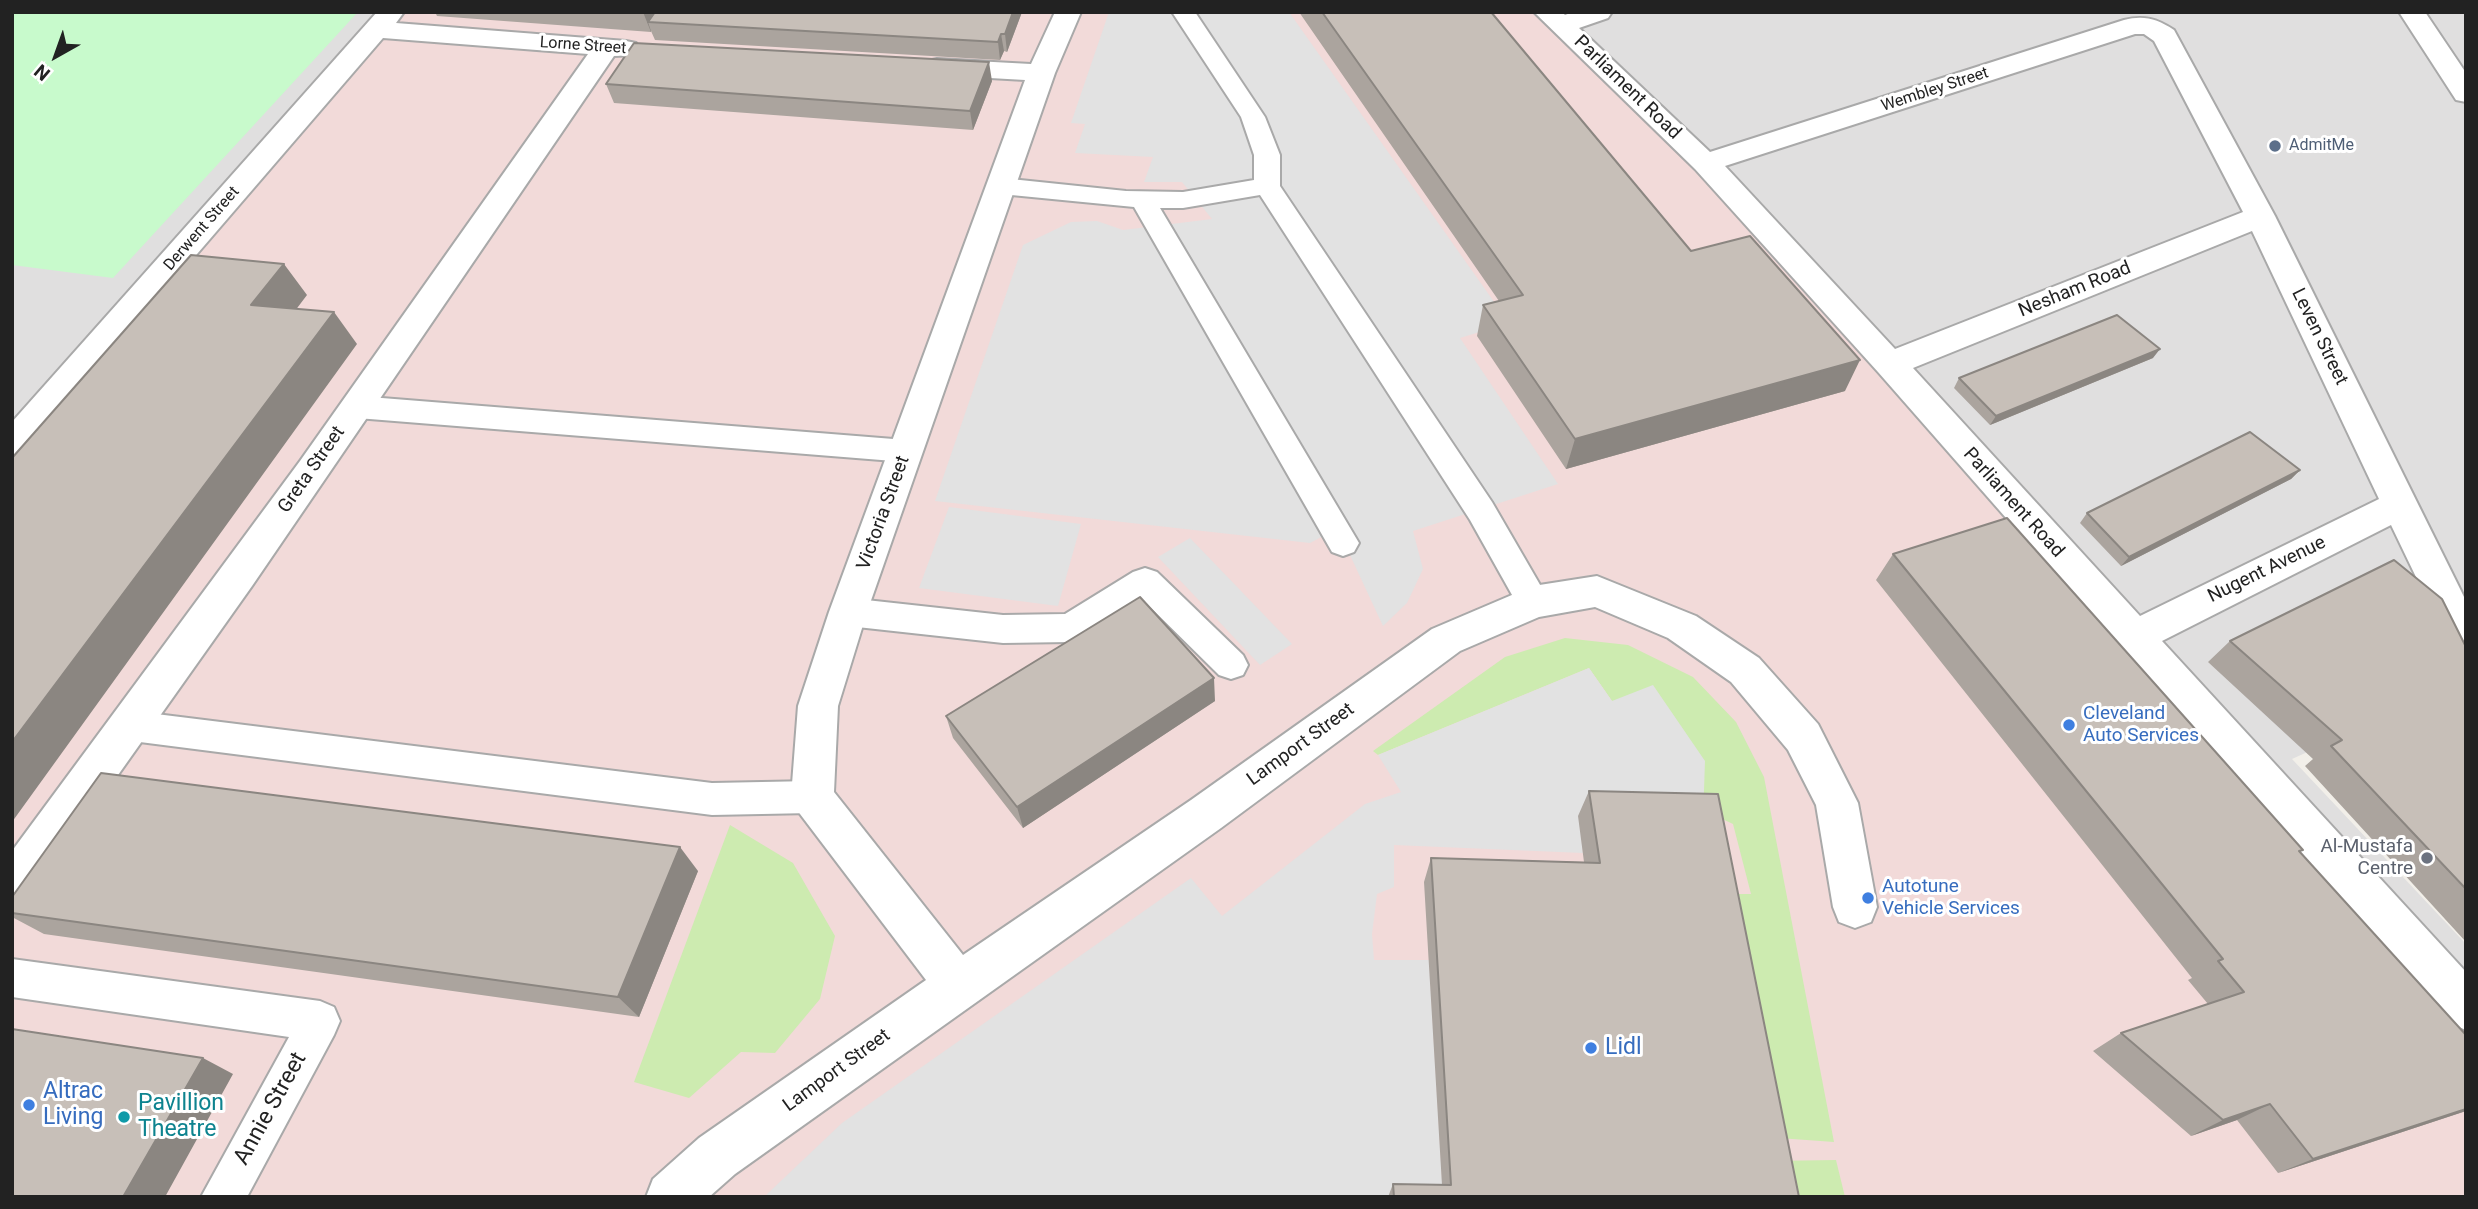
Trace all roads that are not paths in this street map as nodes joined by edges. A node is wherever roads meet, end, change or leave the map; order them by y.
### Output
1 (1068, 12) edge
2 (1183, 12) edge
3 (1599, 12) edge
4 (2412, 12) edge
5 (1555, 18) edge
6 (384, 21) edge
7 (2165, 36) joint
8 (606, 48) junction
9 (646, 51) edge
10 (905, 65) edge
11 (1041, 73) junction
12 (2466, 94) edge
13 (1704, 163) junction
14 (1001, 186) junction
15 (1267, 186) junction
16 (1142, 199) junction
17 (2260, 216) junction
18 (1890, 364) junction
19 (357, 407) junction
20 (12, 446) edge
21 (906, 451) junction
22 (2402, 504) junction
23 (1343, 543) dead end
24 (1534, 602) junction
25 (848, 612) junction
26 (2133, 637) junction
27 (2464, 638) edge
28 (1231, 665) dead end
29 (132, 726) junction
30 (812, 797) junction
31 (12, 887) edge
32 (1855, 907) dead end
33 (12, 978) edge
34 (958, 985) junction
35 (2466, 1007) edge
36 (223, 1197) edge
37 (671, 1197) edge

1 - 11 street, Victoria Street
2 - 15 lane
3 - 5 street
4 - 12 street
5 - 13 street, Parliament Road
6 - 8 street, Lorne Street
6 - 20 street, Derwent Street
7 - 13 street, Wembley Street
7 - 17 street, Leven Street
8 - 9 street, Lorne Street
8 - 19 street, Greta Street
10 - 11 street
11 - 14 street, Victoria Street
13 - 18 street, Parliament Road
14 - 16 lane
14 - 21 street, Victoria Street
15 - 16 lane
15 - 24 lane
16 - 23 lane
17 - 18 street, Nesham Road
17 - 22 street, Leven Street
18 - 26 street, Parliament Road
19 - 21 lane
19 - 29 street, Greta Street
21 - 25 street, Victoria Street
22 - 26 street, Nugent Avenue
22 - 27 street, Leven Street
24 - 32 street, Lamport Street
24 - 34 street, Lamport Street
25 - 28 lane
25 - 30 street, Victoria Street
26 - 35 street, Parliament Road
29 - 30 lane
29 - 31 street, Greta Street
30 - 34 street
33 - 36 lane, Annie Street
34 - 37 street, Lamport Street

